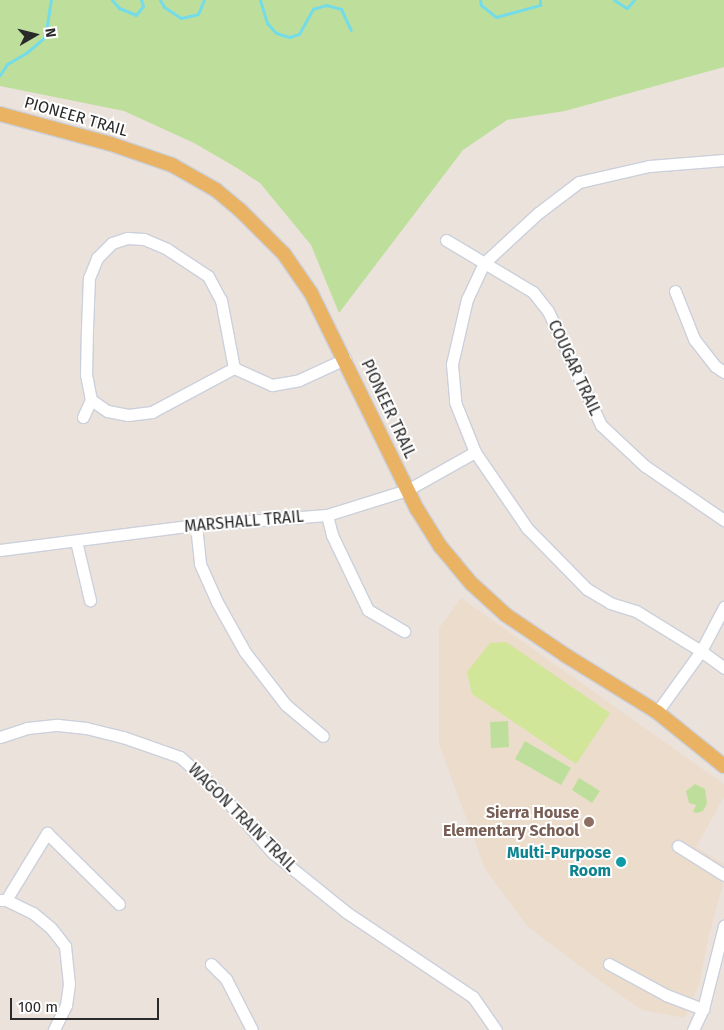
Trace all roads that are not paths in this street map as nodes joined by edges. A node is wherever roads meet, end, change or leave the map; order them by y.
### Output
1 (5, 115) edge
2 (724, 160) edge
3 (446, 240) dead end
4 (484, 263) junction
5 (675, 291) dead end
6 (345, 360) junction
7 (234, 368) junction
8 (724, 372) edge
9 (91, 400) junction
10 (83, 417) dead end
11 (475, 452) junction
12 (407, 490) junction
13 (327, 515) junction
14 (724, 520) edge
15 (196, 525) junction
16 (76, 541) junction
17 (0, 550) edge
18 (90, 600) dead end
19 (724, 607) edge
20 (404, 631) dead end
21 (700, 651) junction
22 (724, 668) edge
23 (656, 712) junction
24 (323, 736) dead end
25 (0, 737) edge
26 (724, 766) edge
27 (678, 846) dead end
28 (724, 874) edge
29 (3, 900) edge
30 (119, 904) dead end
31 (724, 926) edge
32 (211, 964) dead end
33 (609, 964) dead end
34 (703, 1009) junction
35 (54, 1030) edge
36 (252, 1030) edge
37 (496, 1030) edge
38 (694, 1030) edge

1 - 6 main road, PIONEER TRAIL
2 - 4 street
3 - 4 street, COUGAR TRAIL
4 - 11 street
4 - 14 street, COUGAR TRAIL
5 - 8 street
6 - 7 street
6 - 12 main road, PIONEER TRAIL
7 - 9 street
7 - 9 street
9 - 10 street
11 - 12 street, MARSHALL TRAIL
11 - 21 street
12 - 13 street, MARSHALL TRAIL
12 - 23 main road, PIONEER TRAIL
13 - 15 street, MARSHALL TRAIL
13 - 20 street
15 - 16 street, MARSHALL TRAIL
15 - 24 street
16 - 17 street, MARSHALL TRAIL
16 - 18 street
19 - 21 street
21 - 22 street
21 - 23 street
23 - 26 main road, PIONEER TRAIL
25 - 37 street, WAGON TRAIN TRAIL
27 - 28 street
29 - 30 street
29 - 35 street
31 - 34 street
32 - 36 street
33 - 34 street
34 - 38 street

